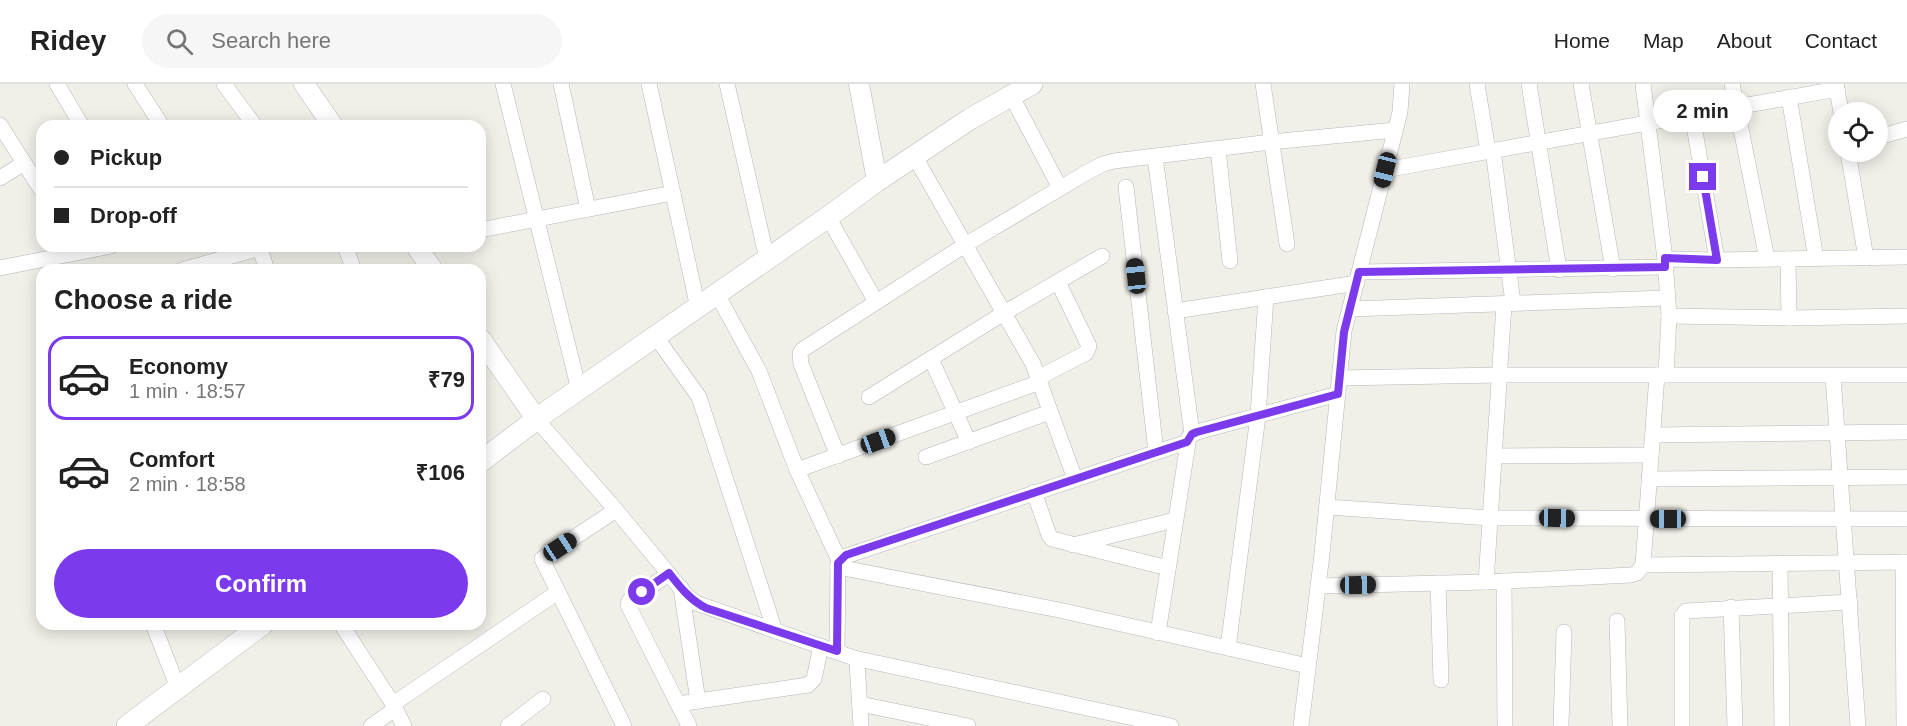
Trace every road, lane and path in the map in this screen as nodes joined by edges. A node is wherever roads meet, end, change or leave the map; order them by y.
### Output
1 (57, 84) edge
2 (135, 84) edge
3 (224, 84) edge
4 (304, 84) edge
5 (503, 84) edge
6 (561, 84) edge
7 (649, 84) edge
8 (727, 84) edge
9 (859, 84) edge
10 (1032, 84) edge
11 (1263, 84) edge
12 (1402, 84) edge
13 (1476, 84) edge
14 (1529, 84) edge
15 (1581, 84) edge
16 (1643, 84) edge
17 (1732, 84) edge
18 (1837, 86) edge
19 (1011, 95) junction
20 (1789, 97) junction
21 (1839, 102) edge
22 (1737, 106) junction
23 (1692, 114) junction
24 (78, 120) edge
25 (158, 120) edge
26 (251, 120) edge
27 (329, 120) edge
28 (1648, 123) junction
29 (0, 125) edge
30 (1907, 129) edge
31 (1395, 130) junction
32 (1590, 133) junction
33 (1888, 134) edge
34 (1271, 142) junction
35 (1539, 143) junction
36 (1218, 149) junction
37 (1490, 151) junction
38 (915, 157) junction
39 (1155, 157) junction
40 (1850, 162) edge
41 (24, 163) junction
42 (1385, 170) junction
43 (0, 178) edge
44 (877, 181) junction
45 (36, 182) edge
46 (1126, 187) dead end
47 (1060, 188) junction
48 (673, 193) junction
49 (588, 209) junction
50 (828, 217) junction
51 (537, 219) junction
52 (486, 229) edge
53 (1287, 244) dead end
54 (964, 245) junction
55 (67, 252) edge
56 (243, 252) edge
57 (1102, 256) dead end
58 (1907, 257) edge
59 (1866, 258) junction
60 (1767, 259) junction
61 (1788, 259) junction
62 (1816, 259) junction
63 (767, 260) junction
64 (1717, 260) junction
65 (1230, 261) dead end
66 (1665, 263) junction
67 (202, 264) edge
68 (0, 268) edge
69 (1613, 269) junction
70 (1510, 270) junction
71 (1560, 270) junction
72 (1358, 277) junction
73 (1058, 282) junction
74 (717, 294) junction
75 (1266, 297) junction
76 (1666, 298) junction
77 (876, 302) junction
78 (1508, 304) junction
79 (698, 308) junction
80 (1350, 309) junction
81 (1175, 311) junction
82 (1004, 313) junction
83 (1669, 316) junction
84 (1907, 316) edge
85 (1789, 318) junction
86 (656, 337) junction
87 (486, 347) edge
88 (931, 359) junction
89 (1499, 375) junction
90 (1662, 375) junction
91 (1907, 375) edge
92 (1833, 376) junction
93 (1340, 378) junction
94 (1039, 380) junction
95 (579, 390) junction
96 (1338, 394) junction
97 (869, 397) dead end
98 (1050, 412) junction
99 (956, 413) junction
100 (1258, 416) junction
101 (537, 420) junction
102 (1907, 432) edge
103 (1836, 433) junction
104 (1653, 435) junction
105 (1190, 438) junction
106 (969, 442) junction
107 (1156, 453) junction
108 (1651, 455) junction
109 (838, 456) junction
110 (1494, 456) junction
111 (926, 457) dead end
112 (486, 458) edge
113 (797, 470) junction
114 (1907, 477) edge
115 (1840, 478) junction
116 (1075, 479) junction
117 (1649, 479) junction
118 (1034, 492) junction
119 (1327, 507) junction
120 (616, 510) junction
121 (1490, 518) junction
122 (1646, 519) junction
123 (1844, 519) junction
124 (1907, 519) edge
125 (1175, 520) junction
126 (1070, 546) junction
127 (1905, 562) edge
128 (1780, 563) junction
129 (1847, 563) junction
130 (839, 564) junction
131 (1642, 565) junction
132 (1168, 568) junction
133 (669, 573) junction
134 (1504, 581) junction
135 (1486, 582) junction
136 (1438, 583) junction
137 (1318, 586) junction
138 (681, 588) junction
139 (558, 592) junction
140 (1850, 602) junction
141 (1780, 605) junction
142 (1731, 607) junction
143 (1617, 621) dead end
144 (155, 630) edge
145 (255, 630) edge
146 (345, 630) edge
147 (775, 631) junction
148 (1564, 632) dead end
149 (1158, 633) junction
150 (821, 646) junction
151 (1228, 648) junction
152 (837, 651) junction
153 (854, 658) junction
154 (1308, 666) junction
155 (1441, 680) dead end
156 (177, 688) junction
157 (543, 699) dead end
158 (698, 701) junction
159 (678, 704) junction
160 (860, 704) junction
161 (394, 707) junction
162 (128, 726) edge
163 (371, 726) edge
164 (404, 726) edge
165 (508, 726) edge
166 (624, 726) edge
167 (689, 726) edge
168 (861, 726) edge
169 (968, 726) edge
170 (1171, 726) edge
171 (1301, 726) edge
172 (1505, 726) edge
173 (1561, 726) edge
174 (1620, 726) edge
175 (1682, 726) edge
176 (1735, 726) edge
177 (1782, 726) edge
178 (1858, 726) edge
179 (1904, 726) edge

1 - 24 street
2 - 25 street
3 - 26 street
4 - 27 street
5 - 51 street
6 - 49 street
7 - 48 street
8 - 63 street
9 - 44 street
10 - 19 main road
11 - 34 street
12 - 31 street
13 - 37 street
14 - 35 street
15 - 32 street
16 - 28 street
17 - 22 street
18 - 20 street
18 - 21 street
19 - 38 main road
19 - 47 street
20 - 22 street
20 - 62 street
22 - 23 street
22 - 60 street
23 - 28 street
23 - 64 street
28 - 32 street
28 - 66 street
29 - 41 street
30 - 33 street
31 - 34 street
31 - 42 street
32 - 35 street
32 - 69 street
34 - 36 street
34 - 53 street
35 - 37 street
35 - 71 street
36 - 39 street
36 - 65 street
37 - 42 street
37 - 70 street
38 - 44 main road
38 - 54 street
39 - 47 street
39 - 81 street
40 - 59 street
41 - 43 street
41 - 45 street
42 - 72 street
44 - 50 main road
46 - 107 street
47 - 54 street
48 - 49 street
48 - 79 street
49 - 51 street
50 - 63 main road
50 - 77 street
51 - 52 street
51 - 95 street
54 - 77 street
54 - 82 street
55 - 68 street
56 - 67 street
57 - 73 street
58 - 59 street
59 - 62 street
60 - 61 street
60 - 64 street
61 - 62 street
61 - 85 street
63 - 74 main road
64 - 66 street
66 - 69 street
66 - 76 street
69 - 71 street
70 - 71 street
70 - 72 street
70 - 78 street
72 - 75 street
72 - 80 street
73 - 82 street
73 - 94 street
74 - 79 main road
74 - 113 street
75 - 81 street
75 - 100 street
76 - 78 street
76 - 83 street
77 - 109 street
78 - 80 street
78 - 89 street
79 - 86 main road
80 - 93 street
81 - 105 street
82 - 88 street
82 - 94 street
83 - 85 street
83 - 90 street
84 - 85 street
86 - 95 main road
86 - 147 street
87 - 101 street
88 - 97 street
88 - 99 street
89 - 90 street
89 - 93 street
89 - 110 street
90 - 92 street
90 - 104 street
91 - 92 street
92 - 103 street
93 - 96 street
94 - 98 street
94 - 99 street
95 - 101 main road
96 - 100 street
96 - 119 street
98 - 106 street
98 - 116 street
99 - 106 street
99 - 109 street
100 - 105 street
100 - 151 street
101 - 112 main road
101 - 120 street
102 - 103 street
103 - 104 street
103 - 115 street
104 - 108 street
105 - 107 street
105 - 125 street
106 - 111 street
107 - 116 street
108 - 110 street
108 - 117 street
109 - 113 street
110 - 121 street
113 - 130 street
114 - 115 street
115 - 117 street
115 - 123 street
116 - 118 street
117 - 122 street
118 - 126 street
118 - 130 street
119 - 121 street
119 - 137 street
120 - 133 street
120 - 139 street
121 - 122 street
121 - 135 street
122 - 123 street
122 - 131 street
123 - 124 street
123 - 129 street
125 - 126 street
125 - 132 street
126 - 132 street
127 - 129 street
127 - 179 street
128 - 129 street
128 - 131 street
128 - 141 street
129 - 140 street
130 - 149 street
130 - 152 street
131 - 134 street
132 - 149 street
133 - 138 street
133 - 159 street
134 - 135 street
134 - 172 street
135 - 136 street
136 - 137 street
136 - 155 street
137 - 154 street
138 - 147 street
138 - 158 street
139 - 161 street
139 - 166 street
140 - 141 street
140 - 178 street
141 - 142 street
141 - 177 street
142 - 175 street
142 - 176 street
143 - 174 street
144 - 156 street
145 - 156 main road
146 - 161 street
147 - 150 street
148 - 173 street
149 - 151 street
150 - 152 street
150 - 158 street
151 - 154 street
152 - 153 street
153 - 160 street
153 - 170 street
154 - 171 street
156 - 162 main road
157 - 165 street
158 - 159 street
159 - 167 street
160 - 168 street
160 - 169 street
161 - 163 street
161 - 164 street

